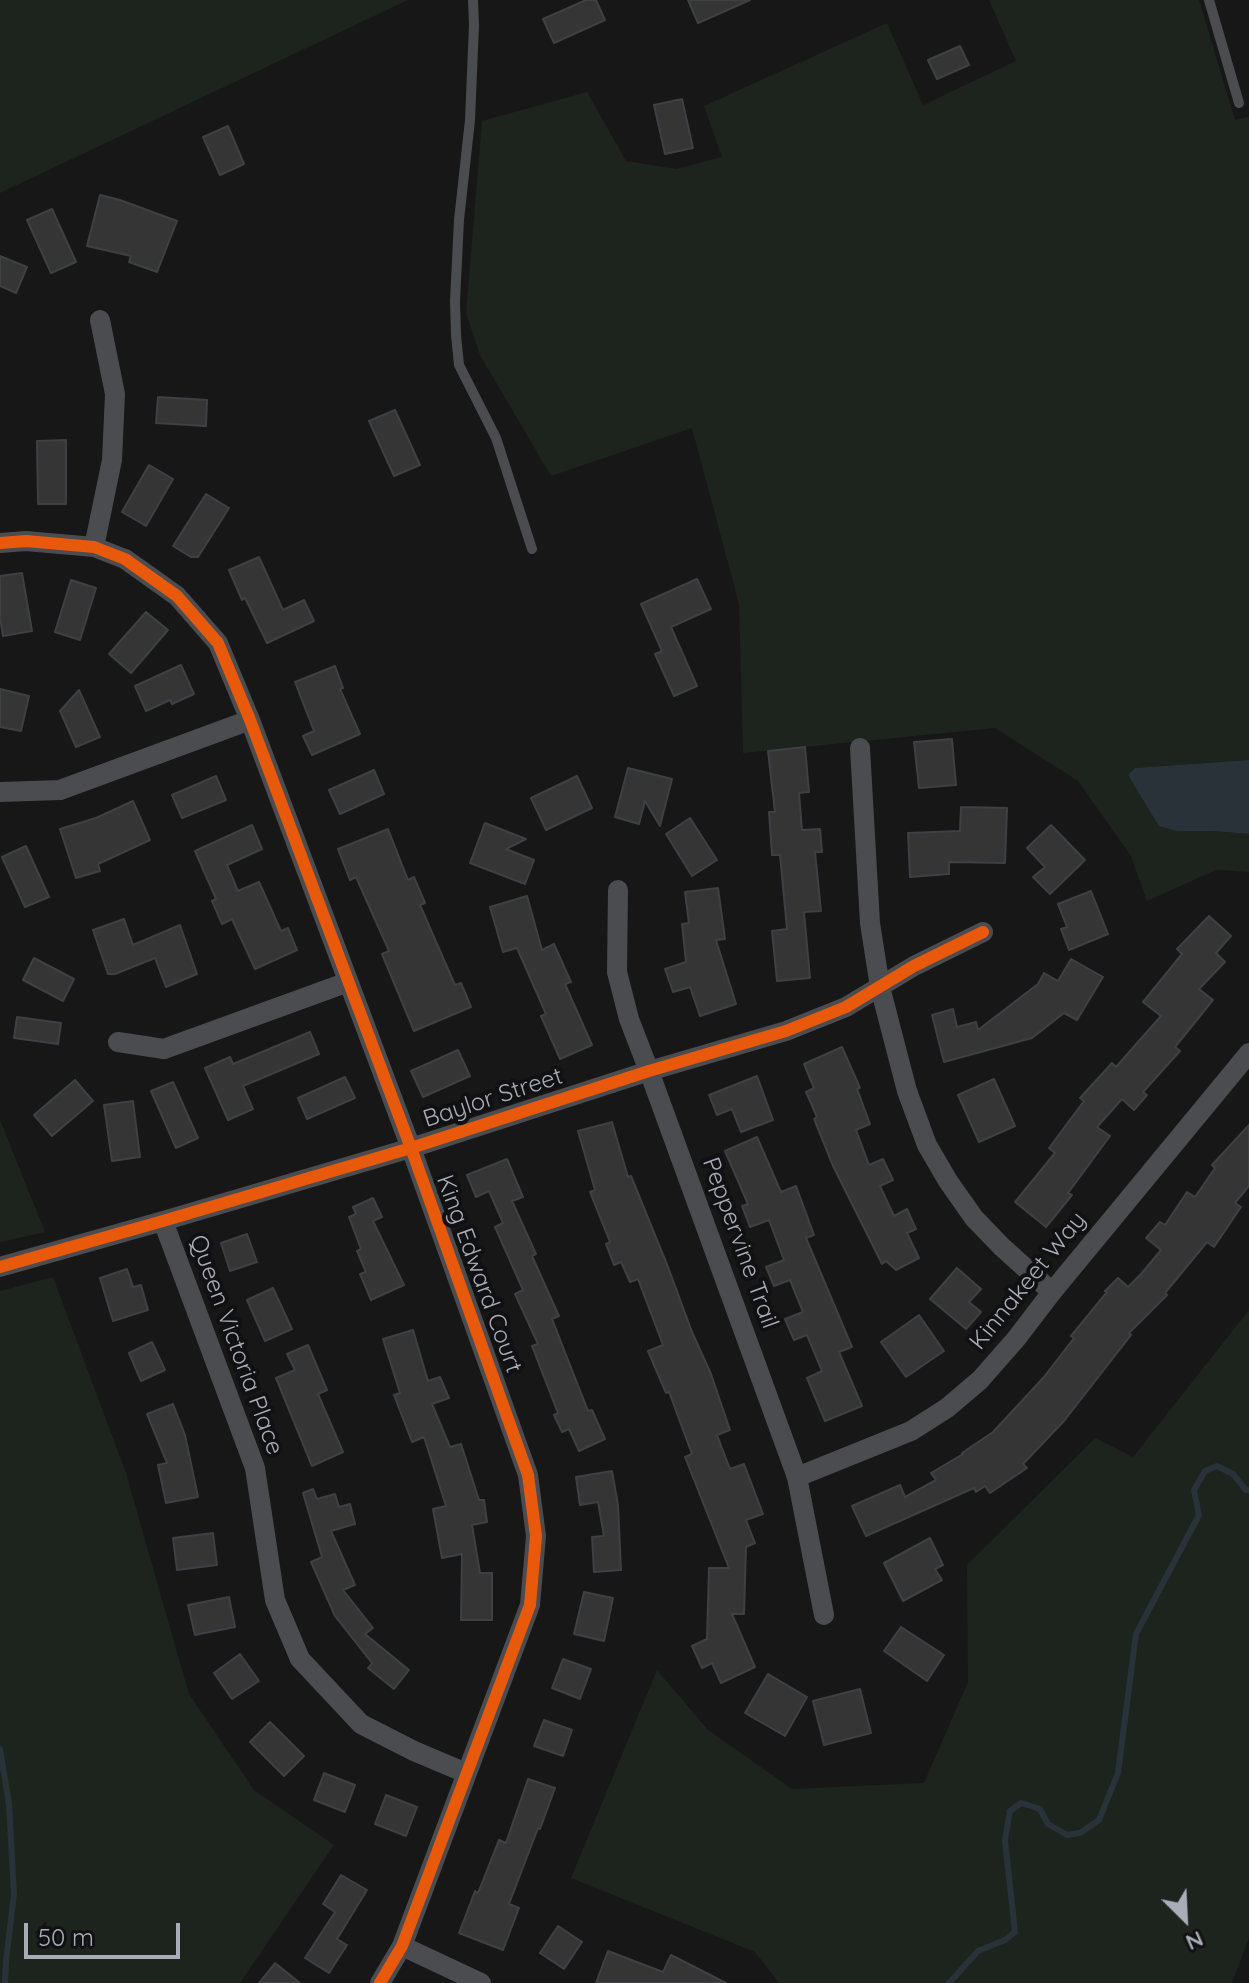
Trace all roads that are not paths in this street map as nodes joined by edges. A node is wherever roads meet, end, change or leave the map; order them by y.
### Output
1 (473, 0) edge
2 (1209, 0) edge
3 (1239, 103) dead end
4 (100, 320) dead end
5 (0, 543) edge
6 (94, 547) junction
7 (532, 549) dead end
8 (250, 720) junction
9 (860, 748) dead end
10 (0, 792) edge
11 (618, 890) dead end
12 (983, 932) dead end
13 (348, 982) junction
14 (880, 987) junction
15 (118, 1042) dead end
16 (1249, 1053) edge
17 (649, 1071) junction
18 (411, 1148) junction
19 (163, 1221) junction
20 (0, 1267) edge
21 (1052, 1292) junction
22 (797, 1477) junction
23 (824, 1615) dead end
24 (466, 1773) junction
25 (402, 1946) junction
26 (380, 1983) edge
27 (481, 1983) edge

1 - 7 lane
2 - 3 lane
4 - 6 street
5 - 6 street, King Edward Court
6 - 8 street, King Edward Court
8 - 10 street
8 - 13 street, King Edward Court
9 - 14 street
11 - 17 street, Peppervine Trail
12 - 14 street, Baylor Street
13 - 15 street
13 - 18 street, King Edward Court
14 - 17 street, Baylor Street
14 - 21 street
16 - 21 street, Kinnakeet Way
17 - 18 street, Baylor Street
17 - 22 street, Peppervine Trail
18 - 19 street, Baylor Street
18 - 24 street, King Edward Court
19 - 20 street, Baylor Street
19 - 24 street, Queen Victoria Place
21 - 22 street, Kinnakeet Way
22 - 23 street, Peppervine Trail
24 - 25 street, King Edward Court
25 - 26 street, King Edward Court
25 - 27 street

